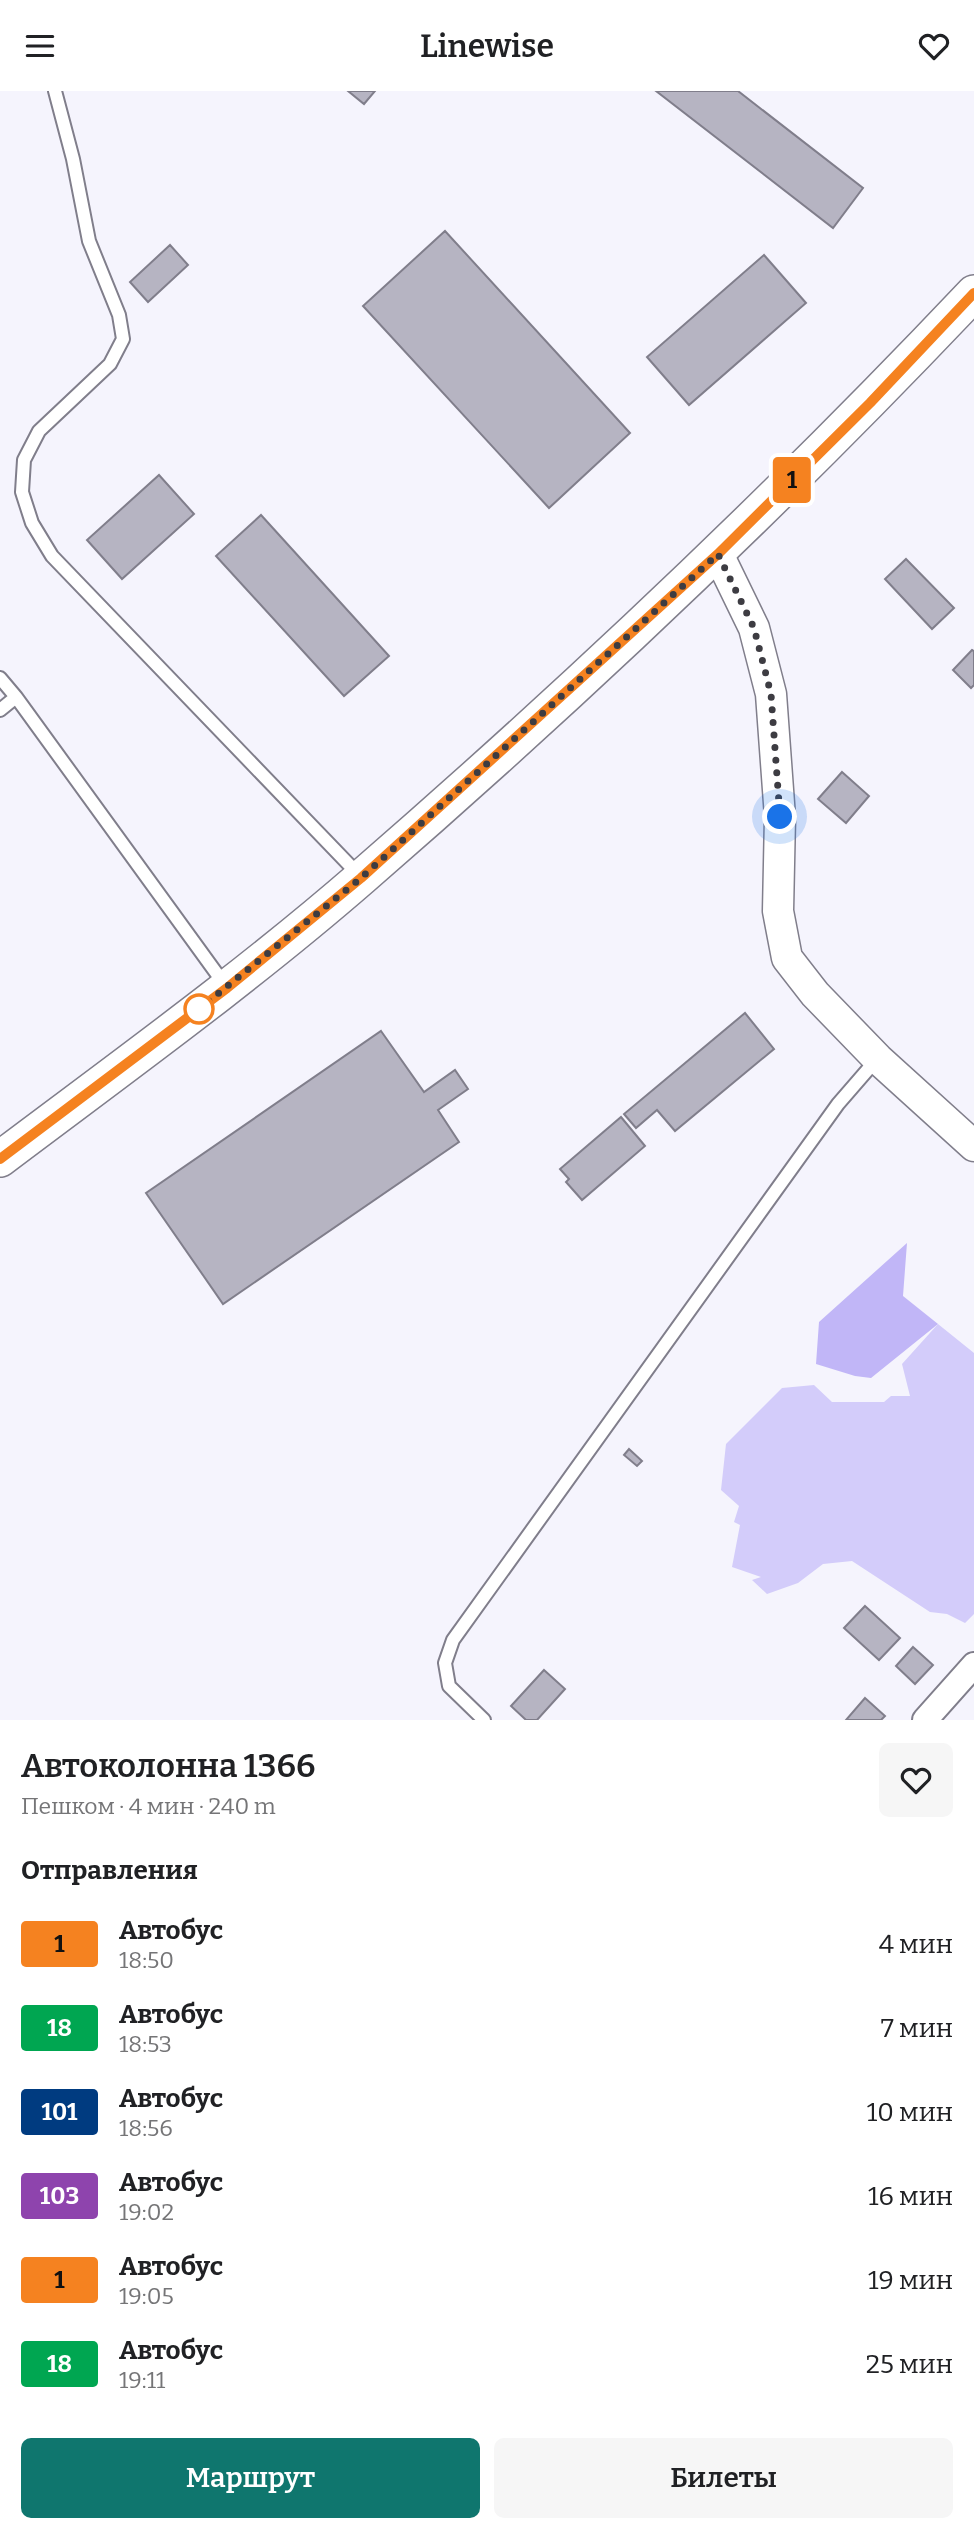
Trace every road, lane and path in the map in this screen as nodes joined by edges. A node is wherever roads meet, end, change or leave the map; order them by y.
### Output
1 (55, 91) edge
2 (974, 293) edge
3 (718, 554) junction
4 (0, 678) edge
5 (16, 697) junction
6 (0, 710) edge
7 (361, 878) junction
8 (227, 988) junction
9 (878, 1059) junction
10 (974, 1146) edge
11 (0, 1159) edge
12 (974, 1665) edge
13 (484, 1720) edge
14 (925, 1720) edge

1 - 7 lane
2 - 3 main road
3 - 7 main road
3 - 9 street
4 - 5 lane
5 - 6 lane
5 - 8 lane
7 - 8 main road
8 - 11 main road
9 - 10 street
9 - 13 lane
12 - 14 street

